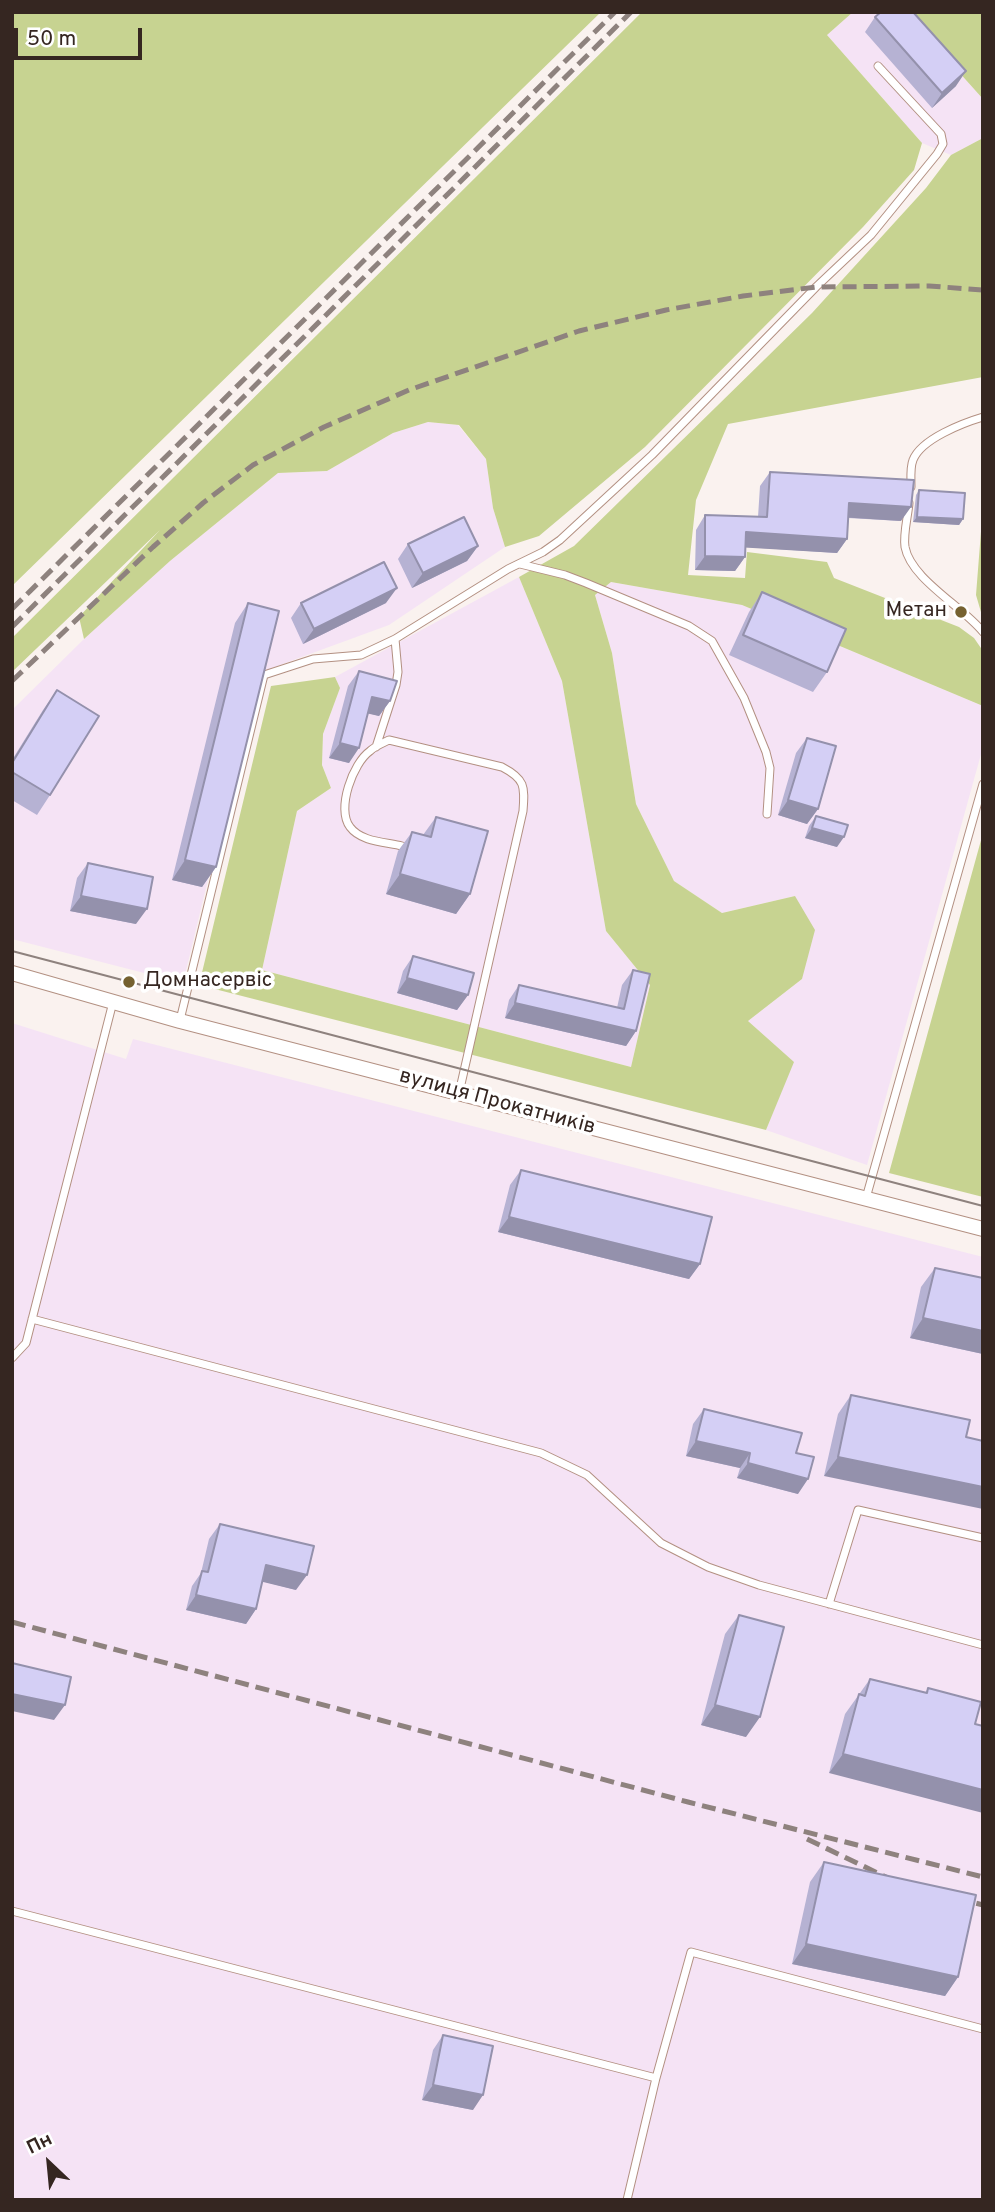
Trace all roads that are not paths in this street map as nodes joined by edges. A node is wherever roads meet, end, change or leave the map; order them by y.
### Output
1 (878, 66) dead end
2 (983, 417) edge
3 (519, 564) junction
4 (983, 632) edge
5 (396, 639) junction
6 (376, 747) junction
7 (983, 784) edge
8 (767, 814) dead end
9 (402, 846) dead end
10 (12, 973) edge
11 (113, 1002) junction
12 (180, 1021) junction
13 (459, 1093) junction
14 (866, 1199) junction
15 (983, 1229) edge
16 (32, 1319) junction
17 (12, 1359) edge
18 (983, 1538) edge
19 (829, 1604) junction
20 (983, 1645) edge
21 (12, 1911) edge
22 (983, 2029) edge
23 (656, 2078) junction
24 (627, 2200) edge

1 - 3 lane
2 - 4 lane
3 - 5 lane
3 - 8 lane
5 - 6 lane
5 - 12 lane
6 - 9 lane
6 - 13 lane
7 - 14 lane
10 - 11 street, вулиця Прокатників
11 - 12 street, вулиця Прокатників
11 - 16 lane
12 - 13 street, вулиця Прокатників
13 - 14 street, вулиця Прокатників
14 - 15 street, вулиця Прокатників
16 - 17 lane
16 - 19 lane
18 - 19 lane
19 - 20 lane
21 - 23 lane
22 - 23 lane
23 - 24 lane

